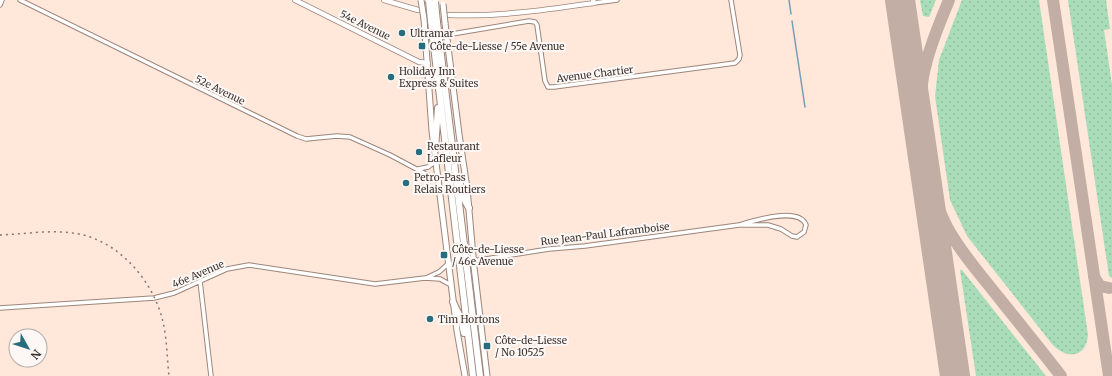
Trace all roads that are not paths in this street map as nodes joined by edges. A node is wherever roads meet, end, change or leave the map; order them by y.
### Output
1 (2, 0) edge
2 (20, 0) edge
3 (295, 0) edge
4 (384, 0) edge
5 (422, 0) edge
6 (618, 0) edge
7 (731, 0) edge
8 (432, 1) edge
9 (443, 2) edge
10 (594, 2) edge
11 (0, 5) edge
12 (418, 10) dead end
13 (448, 15) dead end
14 (434, 21) junction
15 (446, 35) junction
16 (428, 63) junction
17 (439, 92) junction
18 (435, 149) junction
19 (436, 160) junction
20 (454, 160) junction
21 (418, 170) junction
22 (439, 181) junction
23 (469, 208) junction
24 (739, 225) junction
25 (473, 261) junction
26 (449, 263) junction
27 (425, 278) junction
28 (200, 281) junction
29 (451, 285) junction
30 (453, 302) junction
31 (0, 308) edge
32 (471, 358) junction
33 (211, 376) edge
34 (465, 376) edge
35 (473, 376) edge
36 (480, 376) edge
37 (487, 376) edge

1 - 11 street
2 - 21 street, 52e Avenue
3 - 16 street, 54e Avenue
4 - 12 street
5 - 16 main road, bridge
6 - 10 street
7 - 15 street, Avenue Chartier
8 - 14 highway, bridge
9 - 15 main road, bridge
10 - 13 street
14 - 17 highway
14 - 20 highway
15 - 23 main road
16 - 18 main road
17 - 18 highway
17 - 32 highway
18 - 19 main road
19 - 21 street
19 - 22 main road
20 - 23 highway
20 - 36 highway
21 - 22 street, 52e Avenue
22 - 26 main road
23 - 25 main road
24 - 24 street, Rue Jean-Paul Laframboise
24 - 25 street, Rue Jean-Paul Laframboise
25 - 37 main road
26 - 27 street, 46e Avenue
26 - 29 main road
27 - 28 street, 46e Avenue
27 - 29 street, 46e Avenue
28 - 31 street, 46e Avenue
28 - 33 street
29 - 30 main road
30 - 32 highway
30 - 34 main road
32 - 35 highway

